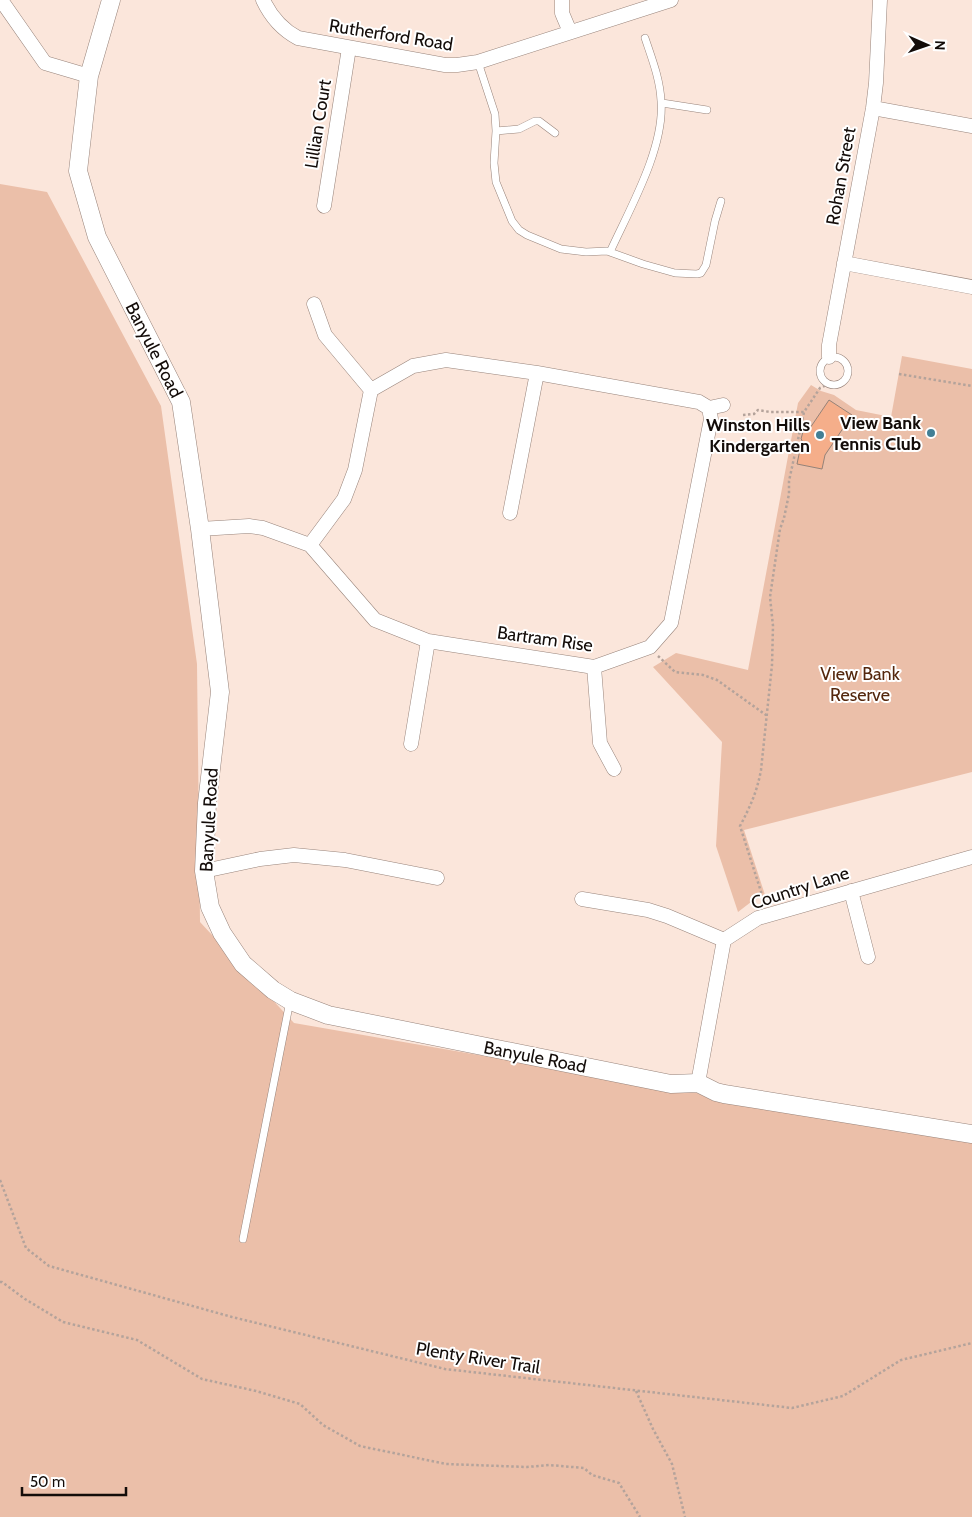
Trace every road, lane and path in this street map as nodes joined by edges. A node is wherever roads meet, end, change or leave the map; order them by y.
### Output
1 (2, 0) edge
2 (111, 0) edge
3 (263, 0) edge
4 (562, 0) edge
5 (670, 0) edge
6 (880, 0) edge
7 (570, 32) junction
8 (645, 38) dead end
9 (349, 48) junction
10 (478, 62) junction
11 (89, 76) junction
12 (662, 103) junction
13 (873, 108) junction
14 (708, 110) dead end
15 (972, 126) edge
16 (496, 131) junction
17 (555, 134) dead end
18 (721, 201) dead end
19 (324, 206) dead end
20 (610, 252) junction
21 (844, 263) junction
22 (972, 287) edge
23 (314, 304) dead end
24 (829, 357) junction
25 (537, 373) junction
26 (899, 374) dead end
27 (829, 384) junction
28 (972, 386) edge
29 (371, 390) junction
30 (804, 412) junction
31 (743, 415) dead end
32 (510, 513) dead end
33 (200, 529) junction
34 (310, 545) junction
35 (428, 641) junction
36 (650, 647) junction
37 (594, 667) junction
38 (766, 715) junction
39 (411, 744) dead end
40 (614, 769) dead end
41 (972, 857) edge
42 (204, 871) junction
43 (437, 878) dead end
44 (851, 891) junction
45 (763, 898) dead end
46 (582, 899) dead end
47 (724, 940) junction
48 (868, 957) dead end
49 (290, 1001) junction
50 (698, 1082) junction
51 (972, 1134) edge
52 (0, 1180) edge
53 (243, 1239) dead end
54 (0, 1282) edge
55 (972, 1343) edge
56 (636, 1391) junction
57 (640, 1517) edge
58 (685, 1517) edge

1 - 11 street
2 - 11 street, Banyule Road
3 - 9 street, Rutherford Road
4 - 7 street
5 - 7 street, Rutherford Road
6 - 13 street, Rohan Street
7 - 10 street, Rutherford Road
8 - 12 lane
9 - 10 street, Rutherford Road
9 - 19 street, Lillian Court
10 - 16 lane
11 - 33 street, Banyule Road
12 - 14 lane
12 - 20 lane
13 - 15 street
13 - 21 street, Rohan Street
16 - 17 lane
16 - 20 lane
18 - 20 lane
21 - 22 street
21 - 24 street, Rohan Street
23 - 29 street
24 - 27 lane
24 - 27 lane
25 - 29 street
25 - 32 street
25 - 36 street
26 - 28 path
27 - 30 path
29 - 34 street
30 - 31 path
30 - 38 path
33 - 34 street, Bartram Rise
33 - 42 street, Banyule Road
34 - 35 street, Bartram Rise
35 - 37 street, Bartram Rise
35 - 39 street
36 - 37 street, Bartram Rise
36 - 38 path
37 - 40 street
38 - 45 path
41 - 44 street, Country Lane
42 - 43 street
42 - 49 street, Banyule Road
44 - 47 street, Country Lane
44 - 48 street
46 - 47 street
47 - 50 street
49 - 50 street, Banyule Road
49 - 53 lane
50 - 51 street
52 - 56 path, Plenty River Trail
54 - 57 path
55 - 56 path, Plenty River Trail
56 - 58 path

